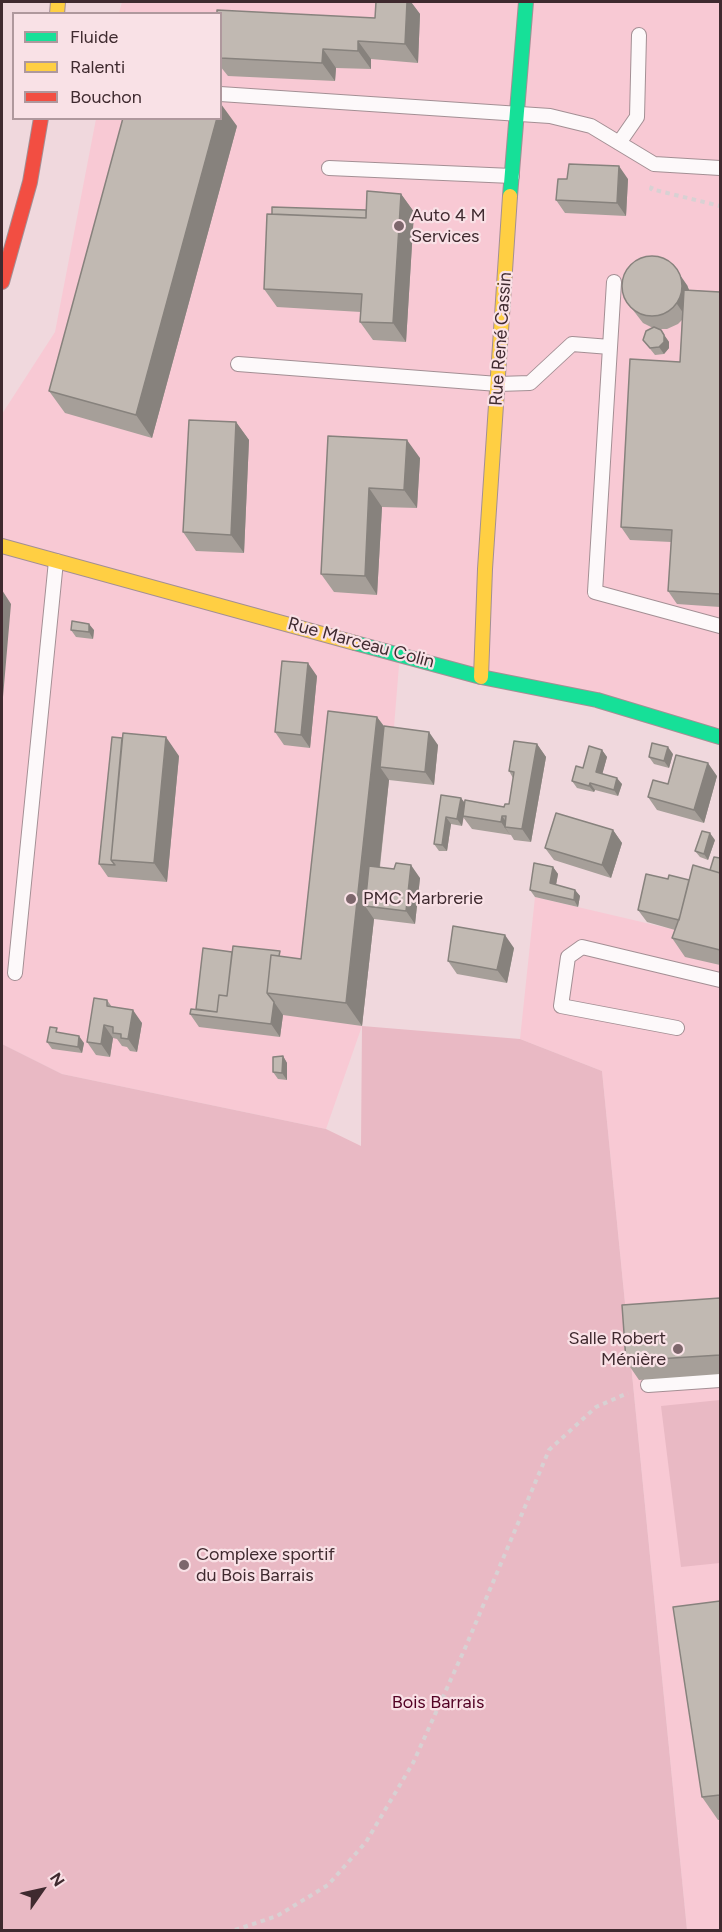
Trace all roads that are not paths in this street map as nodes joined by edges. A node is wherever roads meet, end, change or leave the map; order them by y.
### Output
1 (526, 2) edge
2 (639, 35) dead end
3 (222, 94) edge
4 (516, 113) junction
5 (41, 120) edge
6 (619, 143) junction
7 (328, 168) dead end
8 (720, 168) edge
9 (512, 176) junction
10 (2, 282) edge
11 (614, 282) dead end
12 (610, 347) junction
13 (237, 364) dead end
14 (498, 384) junction
15 (2, 546) edge
16 (56, 561) junction
17 (720, 626) edge
18 (482, 676) junction
19 (720, 737) edge
20 (15, 973) dead end
21 (720, 980) edge
22 (677, 1028) dead end
23 (720, 1380) edge
24 (648, 1384) road end

1 - 4 main road, Rue René Cassin
2 - 6 lane
3 - 4 lane
4 - 6 lane
4 - 9 main road, Rue René Cassin
5 - 10 main road
6 - 8 lane
7 - 9 lane
9 - 14 main road, Rue René Cassin
11 - 12 lane
12 - 14 lane
12 - 17 lane
13 - 14 lane
14 - 18 main road, Rue René Cassin
15 - 16 main road, Rue Marceau Colin
16 - 18 main road, Rue Marceau Colin
16 - 20 lane
18 - 19 main road, Rue Marceau Colin
21 - 22 lane
23 - 24 lane

